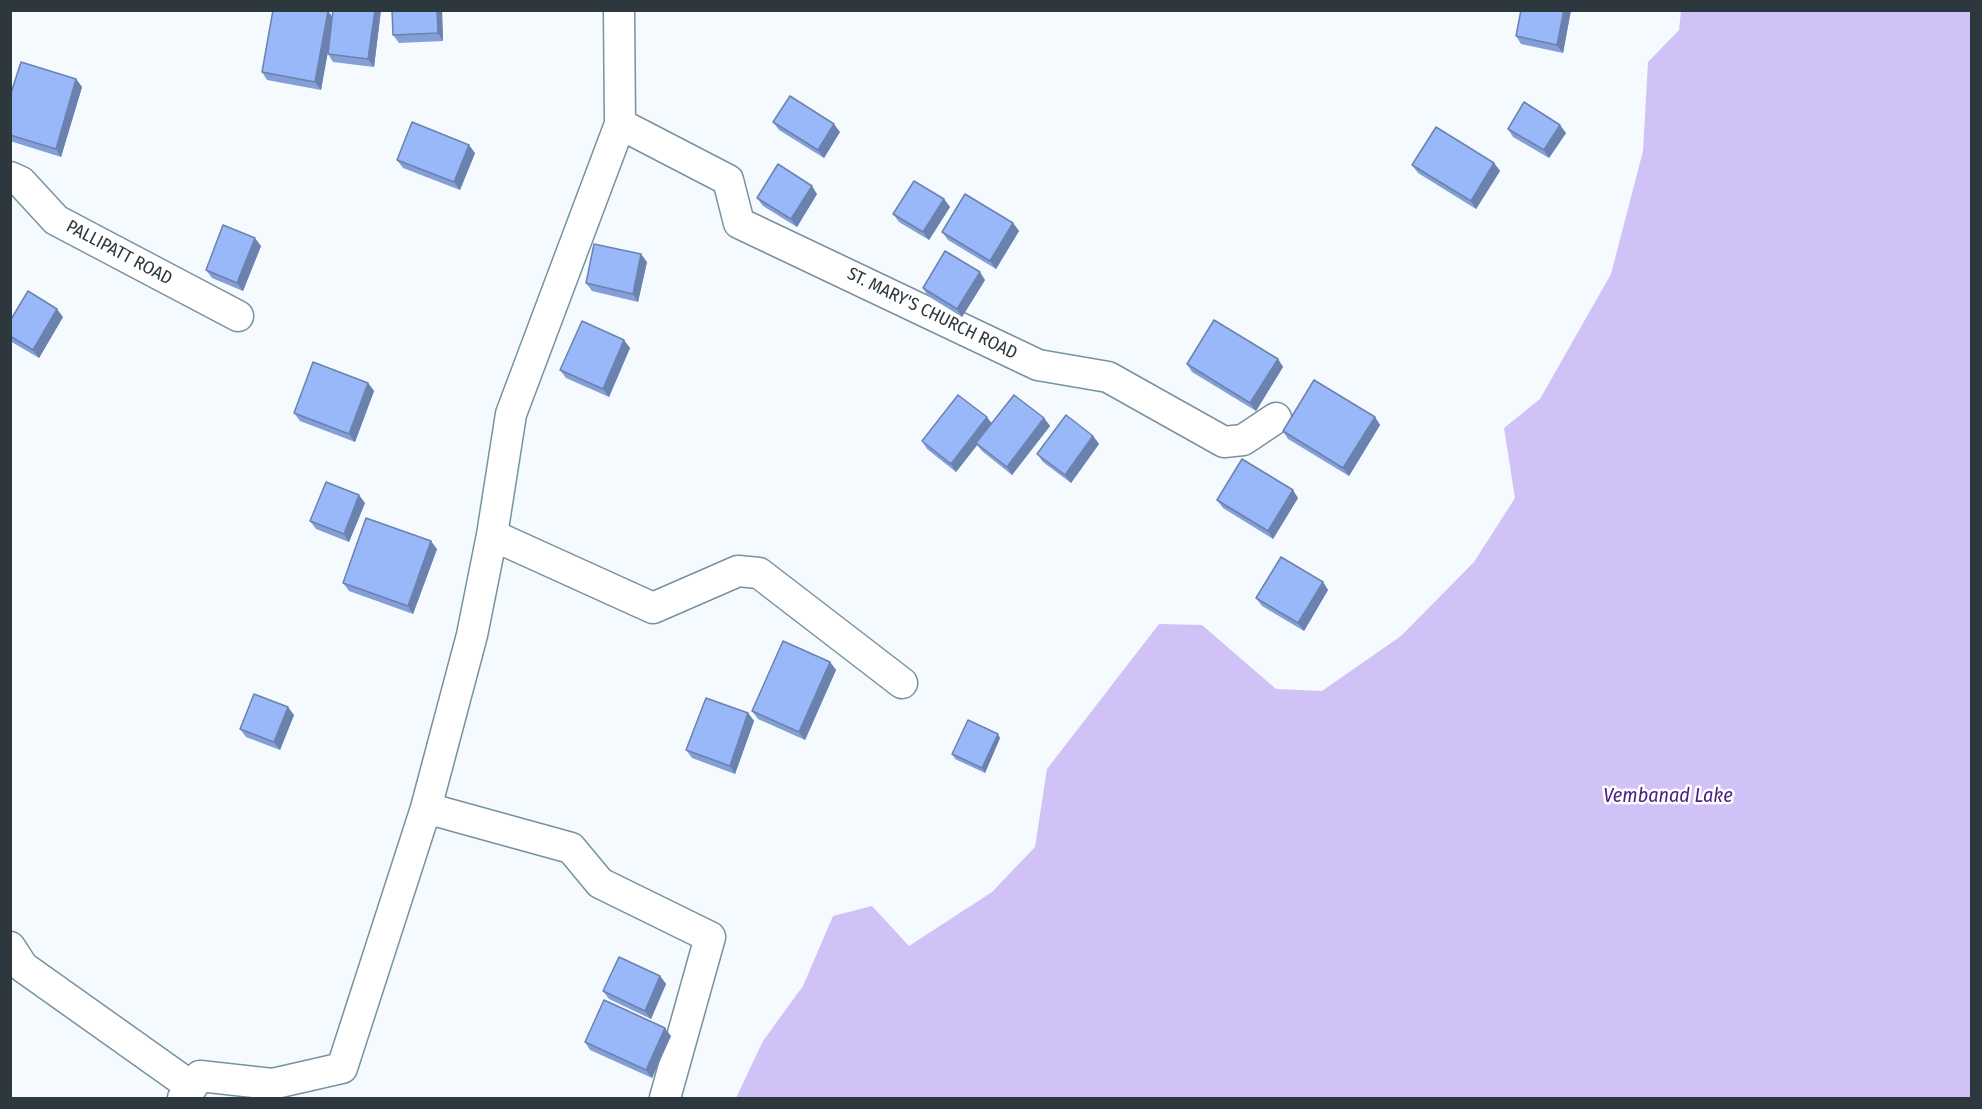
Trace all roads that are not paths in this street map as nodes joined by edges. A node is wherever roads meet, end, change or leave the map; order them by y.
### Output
1 (617, 12) edge
2 (620, 124) junction
3 (10, 177) edge
4 (238, 316) dead end
5 (1276, 418) dead end
6 (492, 535) junction
7 (902, 683) dead end
8 (426, 808) junction
9 (10, 947) edge
10 (188, 1093) edge
11 (665, 1098) edge

1 - 2 street
2 - 5 street, ST. MARY'S CHURCH ROAD
2 - 6 street
3 - 4 street, PALLIPATT ROAD
6 - 7 street
6 - 8 street
8 - 10 street
8 - 11 street
9 - 10 street

